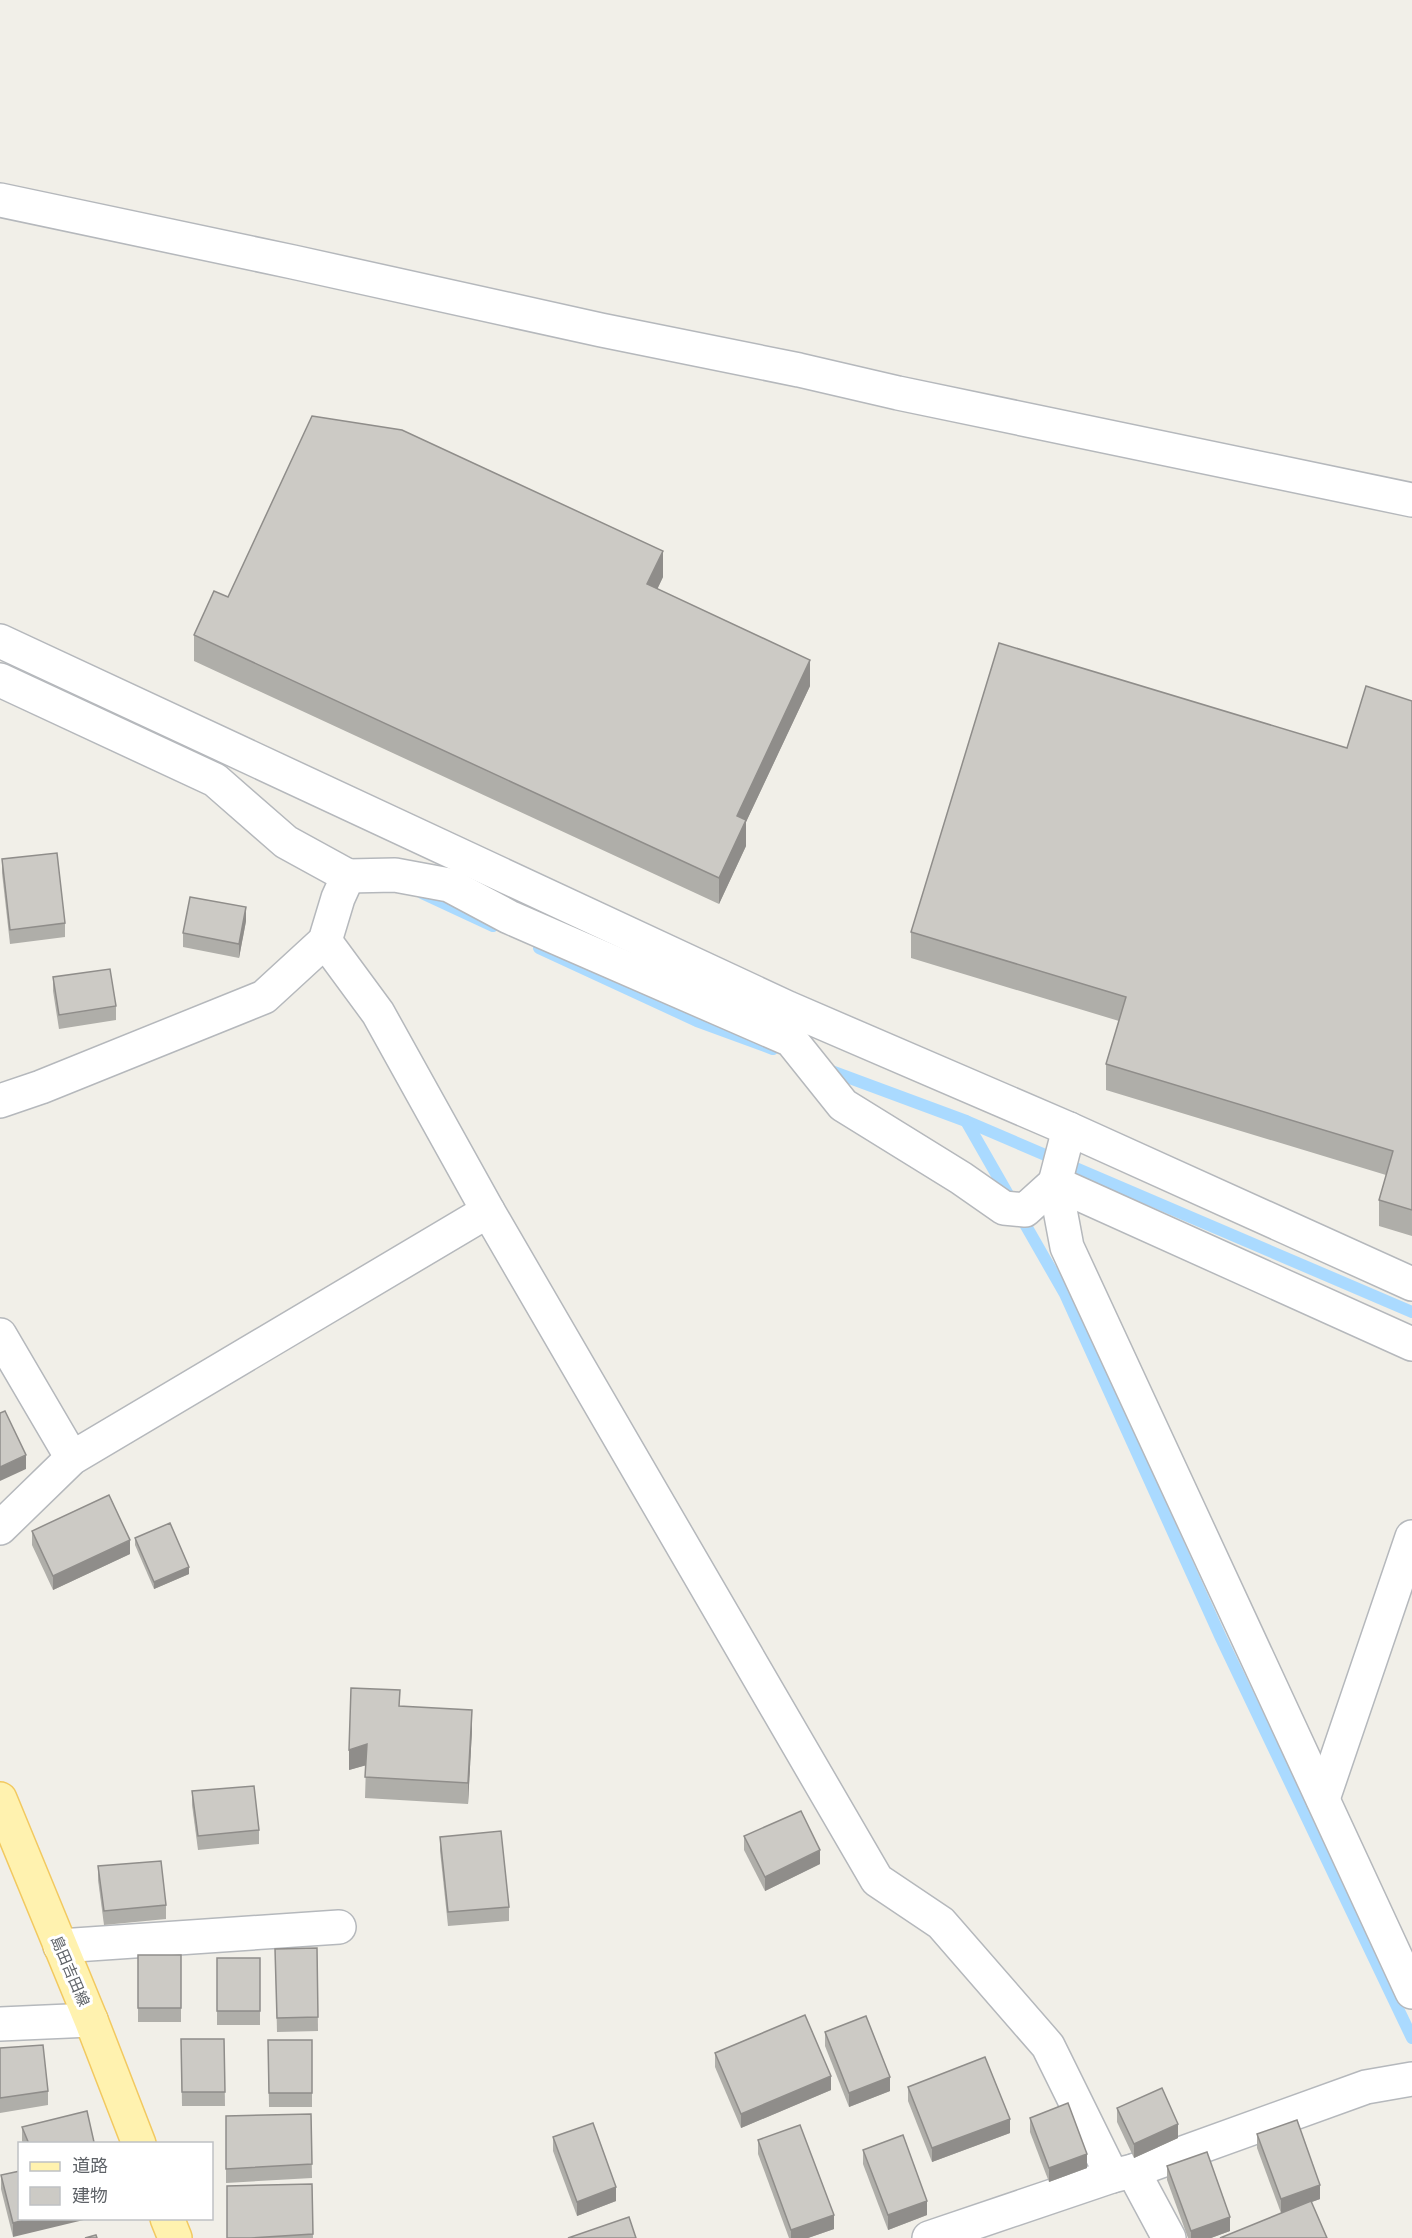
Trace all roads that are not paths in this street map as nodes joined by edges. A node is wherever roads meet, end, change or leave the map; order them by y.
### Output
1 (0, 200) edge
2 (1412, 500) edge
3 (0, 641) edge
4 (0, 680) edge
5 (348, 876) junction
6 (325, 941) junction
7 (0, 1101) edge
8 (1069, 1129) junction
9 (1055, 1184) junction
10 (488, 1211) junction
11 (1412, 1284) edge
12 (0, 1335) edge
13 (1412, 1344) edge
14 (72, 1458) junction
15 (0, 1528) edge
16 (1412, 1537) edge
17 (0, 1799) edge
18 (1323, 1799) junction
19 (339, 1927) dead end
20 (60, 1946) junction
21 (1412, 1992) edge
22 (91, 2020) junction
23 (0, 2024) edge
24 (1412, 2079) edge
25 (138, 2142) edge
26 (1123, 2173) junction
27 (168, 2220) edge
28 (175, 2238) edge
29 (929, 2238) edge
30 (1169, 2238) edge

1 - 2 street
3 - 8 street
4 - 5 street
5 - 6 street
5 - 9 street
6 - 7 street
6 - 10 street
8 - 9 street
8 - 11 street
9 - 13 street
9 - 18 street
10 - 14 street
10 - 26 street
12 - 14 street
14 - 15 street
16 - 18 street
17 - 20 main road, 島田吉田線
18 - 21 street
19 - 20 street
20 - 22 main road, 島田吉田線
22 - 23 street
22 - 25 main road, 島田吉田線
24 - 26 street
26 - 29 street
26 - 30 street
27 - 28 main road

